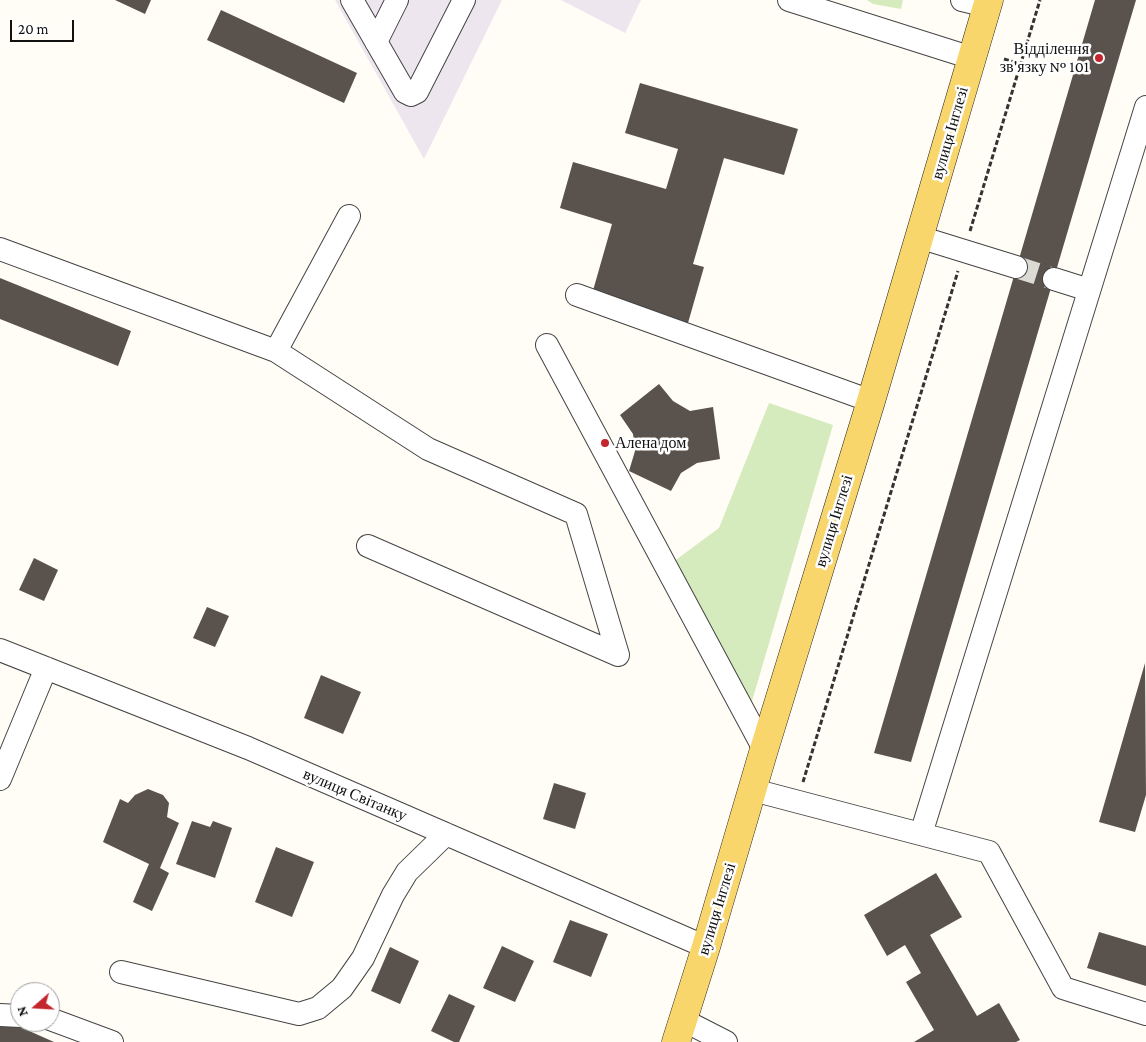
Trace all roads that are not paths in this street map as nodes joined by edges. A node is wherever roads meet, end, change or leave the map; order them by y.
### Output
1 (352, 0) edge
2 (397, 0) edge
3 (464, 0) edge
4 (789, 0) edge
5 (979, 2) edge
6 (376, 42) junction
7 (972, 58) junction
8 (1146, 107) edge
9 (349, 216) dead end
10 (919, 237) junction
11 (0, 249) edge
12 (1016, 267) tunnel mouth
13 (1054, 279) tunnel mouth
14 (1090, 290) junction
15 (577, 295) dead end
16 (548, 345) dead end
17 (276, 351) junction
18 (871, 401) junction
19 (368, 546) dead end
20 (0, 650) edge
21 (46, 668) junction
22 (764, 749) junction
23 (0, 779) edge
24 (753, 790) junction
25 (446, 834) junction
26 (921, 834) junction
27 (706, 947) junction
28 (121, 972) dead end
29 (1146, 1014) edge
30 (60, 1023) edge
31 (680, 1031) edge
32 (112, 1042) edge
33 (726, 1042) edge

1 - 6 street
2 - 6 street
3 - 6 street
4 - 7 street
5 - 7 main road, вулиця Інглезі
7 - 10 main road, вулиця Інглезі
8 - 14 street
9 - 17 street
10 - 12 street
10 - 18 main road, вулиця Інглезі
11 - 17 street
13 - 14 street
14 - 26 street
15 - 18 street
16 - 22 street
17 - 19 street
18 - 22 main road, вулиця Інглезі
20 - 21 street, вулиця Світанку
21 - 23 street
21 - 25 street, вулиця Світанку
22 - 24 main road, вулиця Інглезі
24 - 26 street
24 - 27 main road, вулиця Інглезі
25 - 27 street, вулиця Світанку
25 - 28 street
26 - 29 street
27 - 31 main road, вулиця Інглезі
30 - 32 street
31 - 33 street

